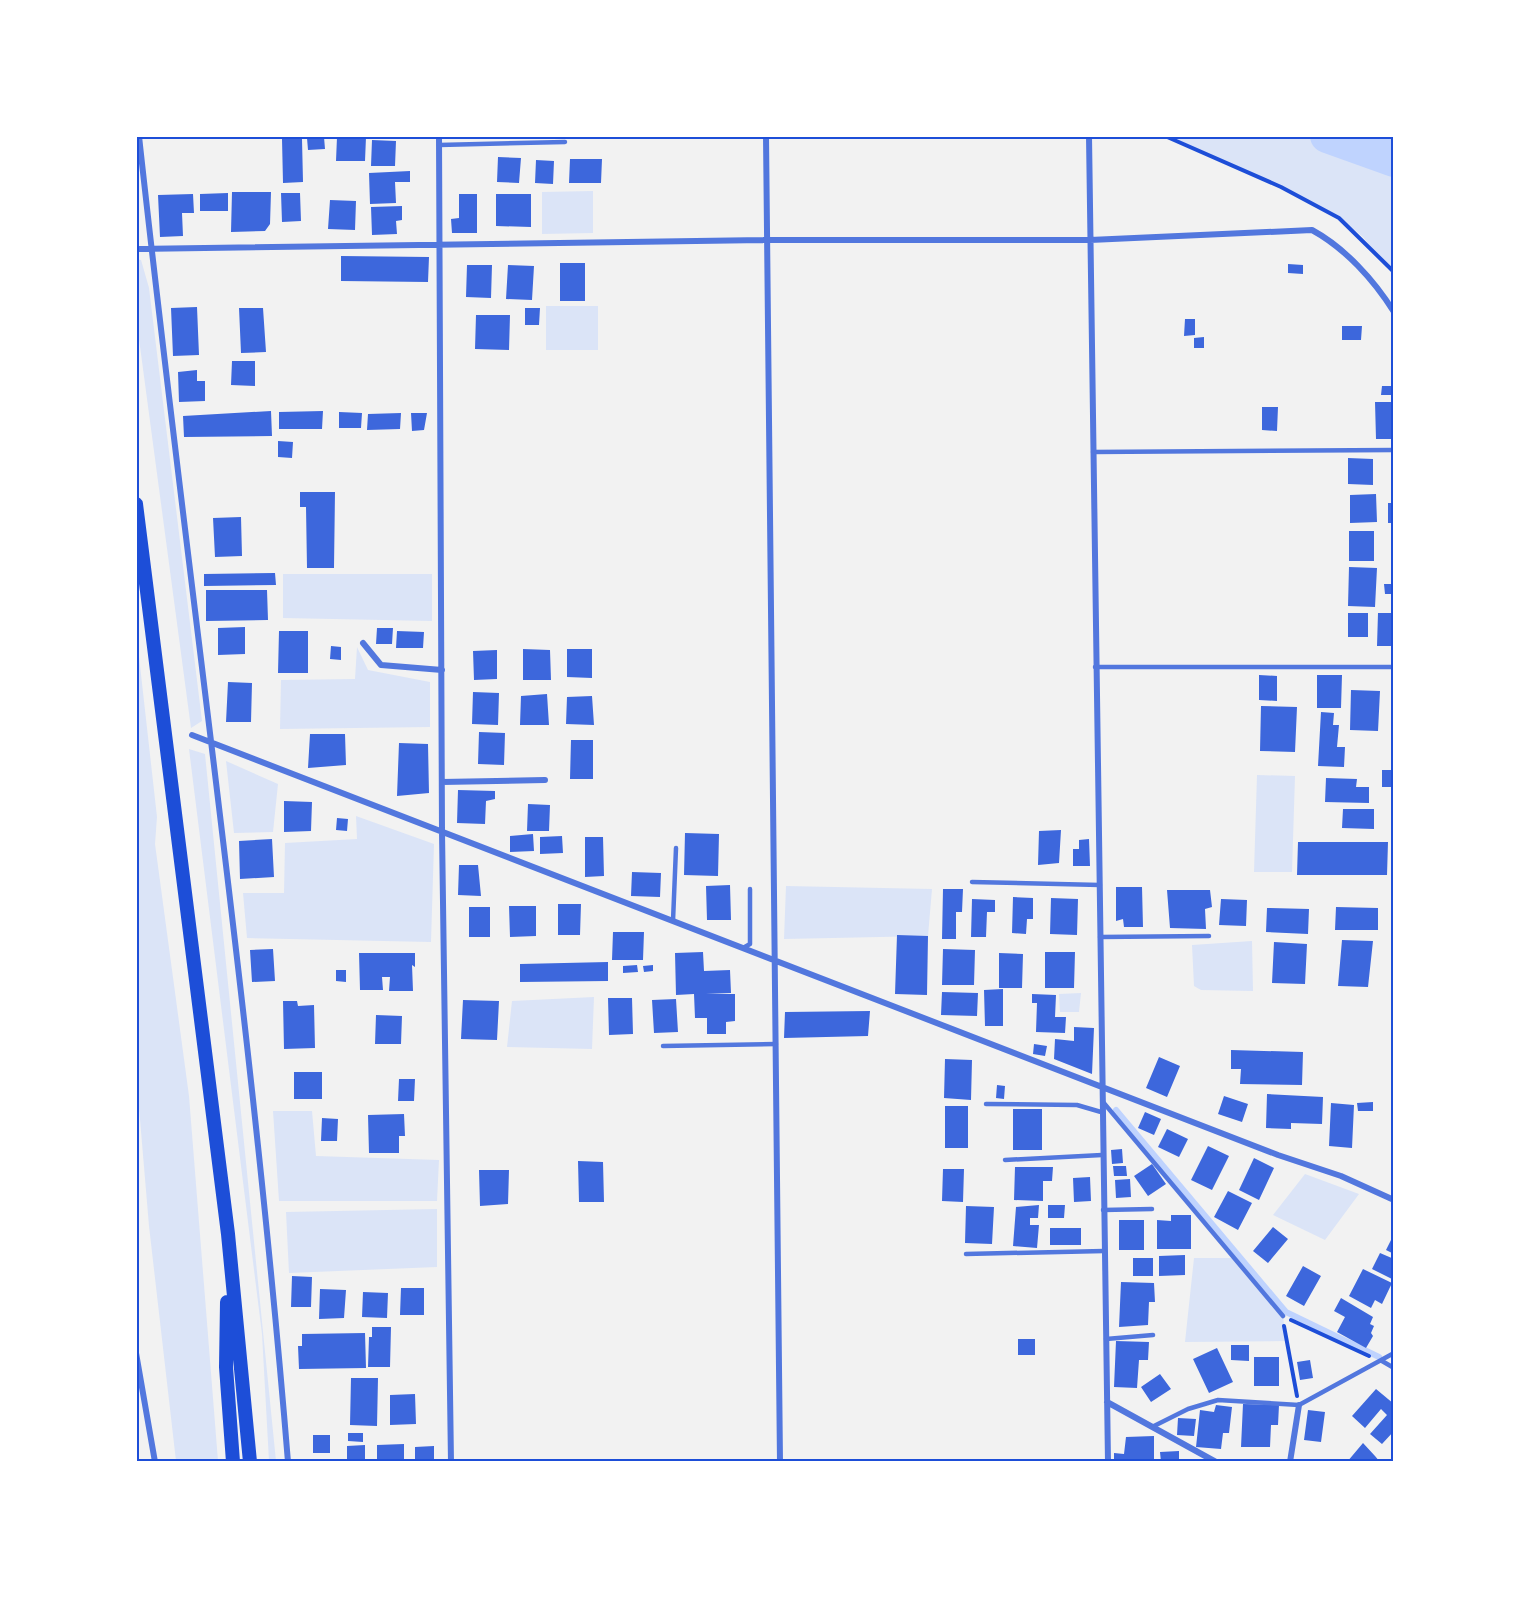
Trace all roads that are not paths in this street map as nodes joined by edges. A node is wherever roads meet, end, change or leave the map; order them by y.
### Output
1 (139, 136) edge
2 (439, 136) edge
3 (766, 136) edge
4 (1089, 136) edge
5 (565, 142) dead end
6 (440, 145) junction
7 (767, 240) junction
8 (1090, 240) junction
9 (442, 245) junction
10 (151, 248) junction
11 (136, 249) edge
12 (1394, 312) edge
13 (1394, 450) edge
14 (1092, 452) junction
15 (136, 504) edge
16 (363, 643) dead end
17 (1095, 667) junction
18 (1394, 667) edge
19 (442, 670) junction
20 (192, 735) dead end
21 (213, 743) junction
22 (545, 780) dead end
23 (442, 782) junction
24 (442, 832) junction
25 (676, 848) dead end
26 (972, 882) dead end
27 (1100, 885) junction
28 (750, 889) dead end
29 (673, 921) junction
30 (1209, 936) dead end
31 (1100, 937) junction
32 (743, 948) junction
33 (775, 960) junction
34 (776, 1044) junction
35 (663, 1046) dead end
36 (1100, 1086) junction
37 (1101, 1100) junction
38 (986, 1104) dead end
39 (1101, 1112) junction
40 (1102, 1155) junction
41 (1005, 1160) dead end
42 (1394, 1200) edge
43 (1152, 1209) dead end
44 (1103, 1210) junction
45 (228, 1234) junction
46 (1104, 1251) junction
47 (966, 1254) dead end
48 (1282, 1316) road end
49 (1153, 1335) dead end
50 (1106, 1339) junction
51 (136, 1353) edge
52 (1394, 1353) edge
53 (1382, 1361) junction
54 (1394, 1368) edge
55 (1107, 1402) junction
56 (1299, 1405) junction
57 (1154, 1426) junction
58 (155, 1461) edge
59 (233, 1461) edge
60 (250, 1461) edge
61 (288, 1461) edge
62 (451, 1461) edge
63 (780, 1461) edge
64 (1108, 1461) edge
65 (1216, 1461) edge
66 (1290, 1461) edge

1 - 10 street
2 - 6 street
3 - 7 street
4 - 8 street
5 - 6 lane
6 - 9 street
7 - 8 street
7 - 9 street
7 - 33 street
8 - 12 street
8 - 14 street
9 - 10 street
9 - 19 street
10 - 11 street
10 - 21 street
13 - 14 lane
14 - 17 street
15 - 45 highway
16 - 19 street
17 - 18 lane
17 - 27 street
19 - 23 street
20 - 21 street
21 - 24 street
21 - 61 street
22 - 23 street
23 - 24 street
24 - 29 street
24 - 62 street
25 - 29 lane
26 - 27 lane
27 - 31 street
28 - 32 lane
29 - 32 street
30 - 31 lane
31 - 36 street
32 - 33 street
33 - 34 street
33 - 36 street
34 - 35 lane
34 - 63 street
36 - 37 street
36 - 42 street
37 - 39 street
37 - 48 lane
38 - 39 lane
39 - 40 street
40 - 41 lane
40 - 44 street
43 - 44 lane
44 - 46 street
45 - 59 highway
45 - 60 highway
46 - 47 lane
46 - 50 street
49 - 50 lane
50 - 55 street
51 - 58 street
52 - 53 lane
53 - 54 lane
53 - 56 lane
55 - 57 street
55 - 64 street
56 - 57 lane
56 - 66 street
57 - 65 street

